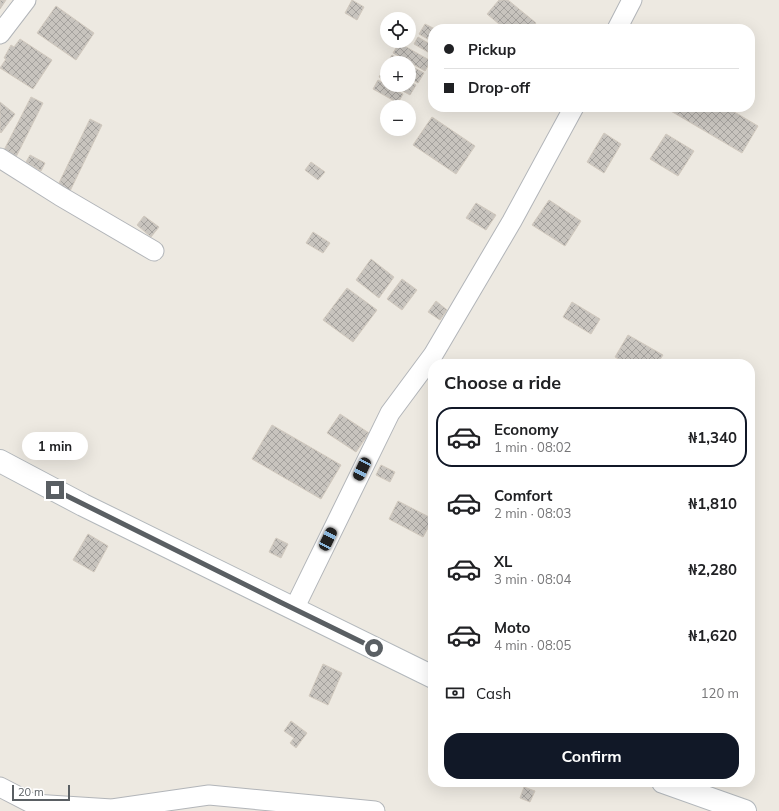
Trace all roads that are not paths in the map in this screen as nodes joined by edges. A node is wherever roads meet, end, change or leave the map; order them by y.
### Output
1 (26, 0) edge
2 (632, 0) edge
3 (619, 24) edge
4 (0, 34) edge
5 (571, 112) edge
6 (0, 158) edge
7 (154, 251) dead end
8 (429, 359) edge
9 (428, 361) edge
10 (0, 461) edge
11 (294, 609) junction
12 (428, 675) edge
13 (0, 787) edge
14 (677, 787) edge
15 (376, 811) edge
16 (745, 811) edge

1 - 4 street
2 - 3 street
5 - 8 street
6 - 7 street
9 - 11 street
10 - 11 street
11 - 12 street
13 - 15 street
14 - 16 street

